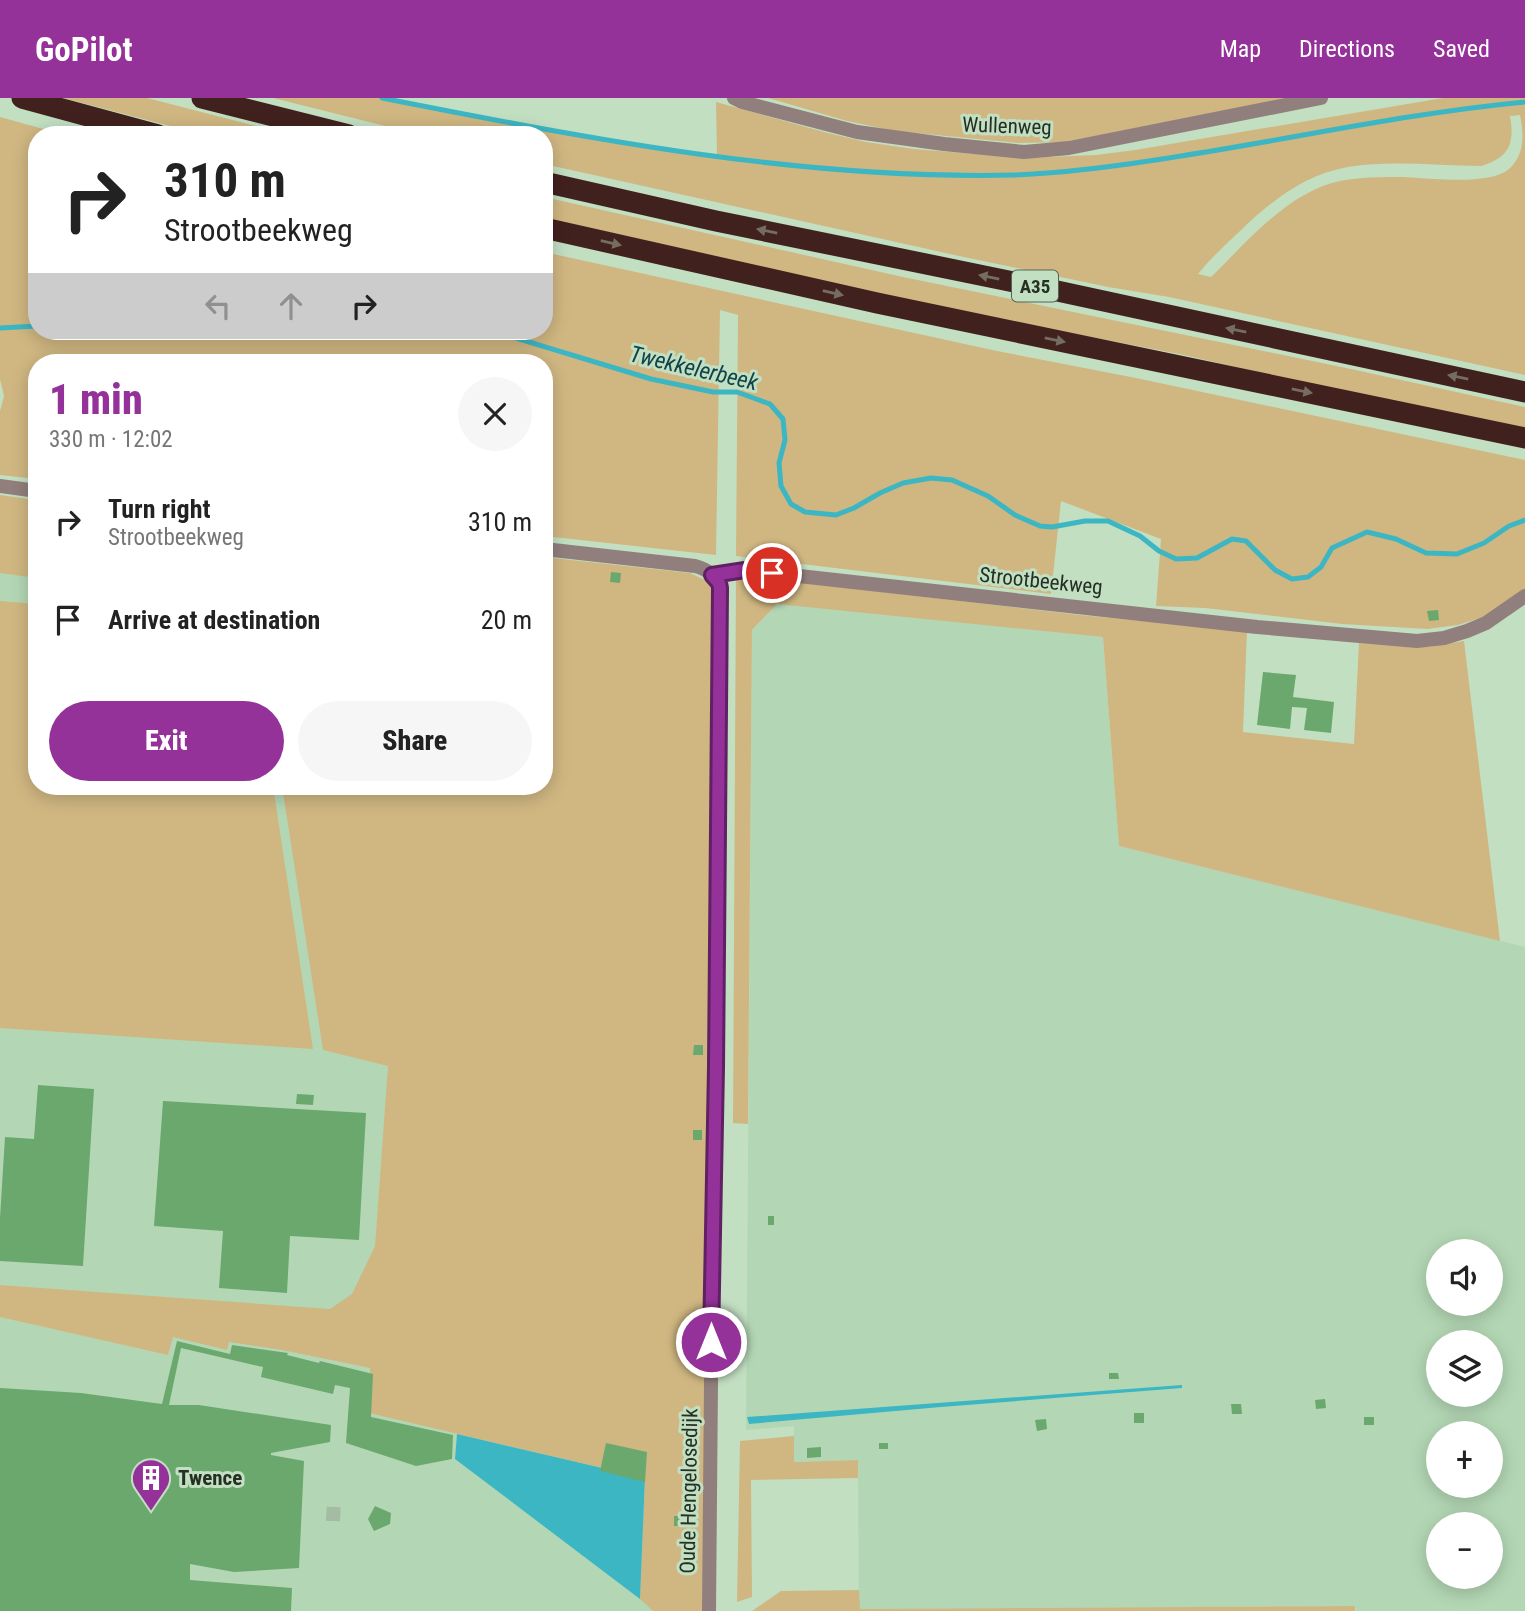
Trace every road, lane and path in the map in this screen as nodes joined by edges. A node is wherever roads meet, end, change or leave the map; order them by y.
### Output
1 (22, 98) edge
2 (202, 98) edge
3 (734, 98) edge
4 (1321, 98) edge
5 (125, 126) edge
6 (313, 126) edge
7 (553, 184) edge
8 (553, 230) edge
9 (1525, 392) edge
10 (1525, 438) edge
11 (0, 486) edge
12 (28, 490) edge
13 (553, 550) edge
14 (712, 575) junction
15 (1525, 596) edge
16 (709, 1611) edge

1 - 5 highway
2 - 6 highway
3 - 4 street, Wullenweg
9 -> 7 highway, A35
8 -> 10 highway, A35
11 - 12 street
13 - 14 street, Strootbeekweg
14 - 15 street, Strootbeekweg
14 - 16 street, Oude Hengelosedijk

